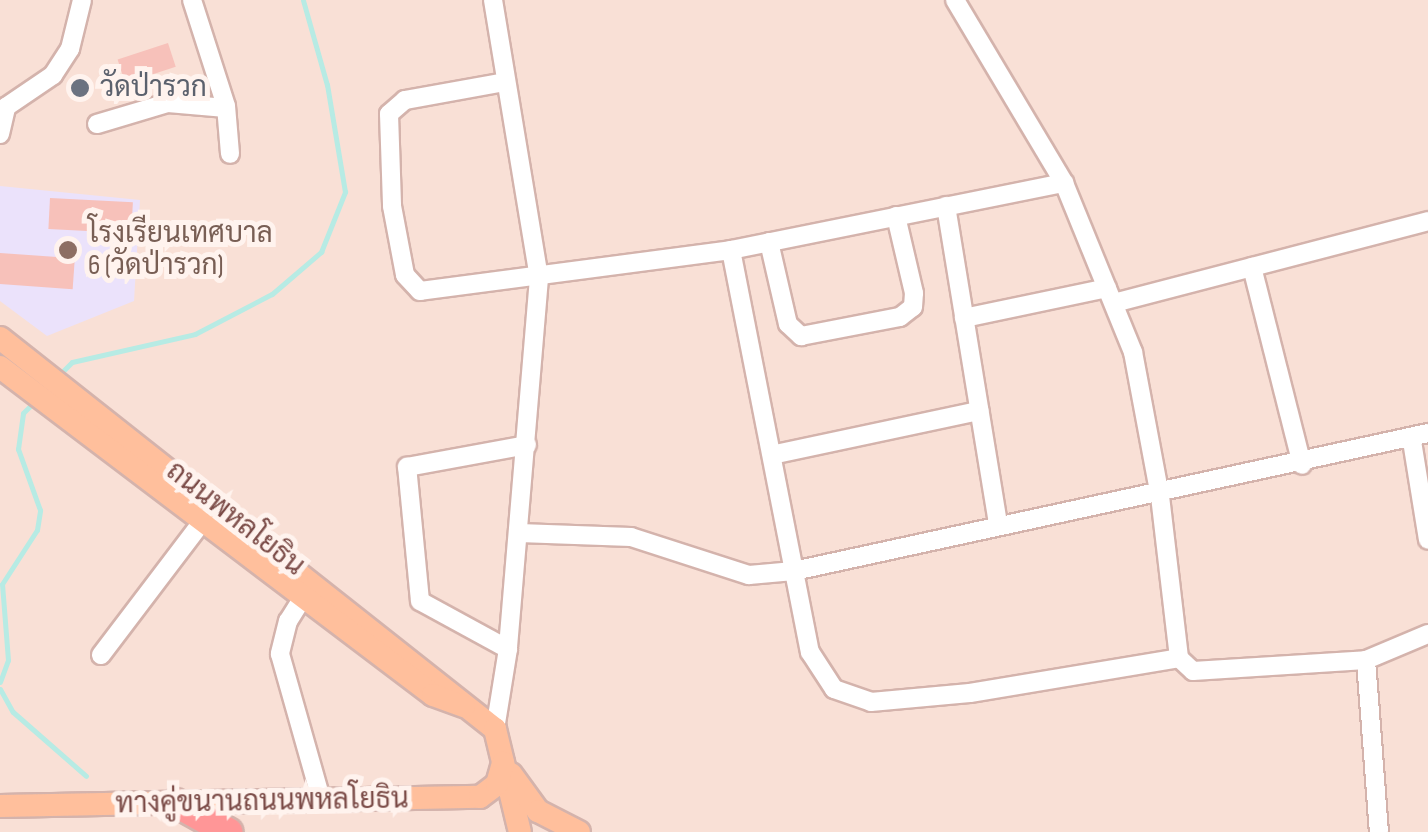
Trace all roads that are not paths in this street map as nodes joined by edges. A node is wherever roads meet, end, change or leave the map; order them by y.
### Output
1 (82, 0) edge
2 (192, 0) edge
3 (493, 0) edge
4 (955, 0) edge
5 (505, 82) junction
6 (3, 107) edge
7 (226, 108) junction
8 (97, 124) dead end
9 (0, 134) edge
10 (230, 154) dead end
11 (1064, 183) junction
12 (946, 206) junction
13 (896, 216) junction
14 (1428, 221) edge
15 (769, 242) junction
16 (731, 250) junction
17 (1252, 266) junction
18 (539, 278) junction
19 (1110, 296) junction
20 (964, 318) junction
21 (0, 338) edge
22 (0, 367) edge
23 (42, 385) junction
24 (980, 412) junction
25 (1420, 437) edge
26 (527, 445) junction
27 (776, 454) junction
28 (1302, 465) junction
29 (1160, 496) junction
30 (202, 522) junction
31 (998, 524) junction
32 (519, 534) junction
33 (1428, 540) edge
34 (264, 555) junction
35 (794, 572) junction
36 (302, 599) junction
37 (1428, 634) edge
38 (508, 649) junction
39 (101, 655) dead end
40 (1179, 658) junction
41 (1366, 660) junction
42 (464, 706) junction
43 (495, 729) junction
44 (503, 763) junction
45 (322, 802) junction
46 (176, 803) junction
47 (0, 806) edge
48 (228, 832) edge
49 (520, 832) edge
50 (579, 832) edge
51 (1379, 832) edge

1 - 6 street
2 - 7 street
3 - 5 street
4 - 11 street
5 - 18 street
5 - 18 street
6 - 9 street
7 - 8 street
7 - 10 street
11 - 12 street
11 - 19 street
12 - 13 street
12 - 20 street
13 - 15 street
13 - 15 street
14 - 17 street
15 - 16 street
16 - 18 street
16 - 27 street
17 - 19 street
17 - 28 street
18 - 26 street
19 - 20 street
19 - 29 street
20 - 24 street
21 - 23 main road, ถนนพหลโยธิน
22 - 23 main road, ถนนพหลโยธิน
23 - 30 main road, ถนนพหลโยธิน
23 - 34 main road, ถนนพหลโยธิน
24 - 27 street
24 - 31 street
25 - 28 street
25 - 33 street
26 - 32 street
26 - 38 street
27 - 35 street
28 - 29 street
29 - 31 street
29 - 40 street
30 - 34 main road, ถนนพหลโยธิน
30 - 39 street
31 - 35 street
32 - 35 street
32 - 38 street
34 - 36 main road, ถนนพหลโยธิน
34 - 42 main road, ถนนพหลโยธิน
35 - 40 street
36 - 42 main road, ถนนพหลโยธิน
36 - 45 street
37 - 41 street
38 - 43 street
40 - 41 street
41 - 51 street
42 - 43 main road, ถนนพหลโยธิน
43 - 44 main road
44 - 45 main road, ทางคู่ขนานถนนพหลโยธิน
44 - 49 main road
44 - 50 main road
45 - 46 main road, ทางคู่ขนานถนนพหลโยธิน
46 - 47 main road, ทางคู่ขนานถนนพหลโยธิน
46 - 48 highway

